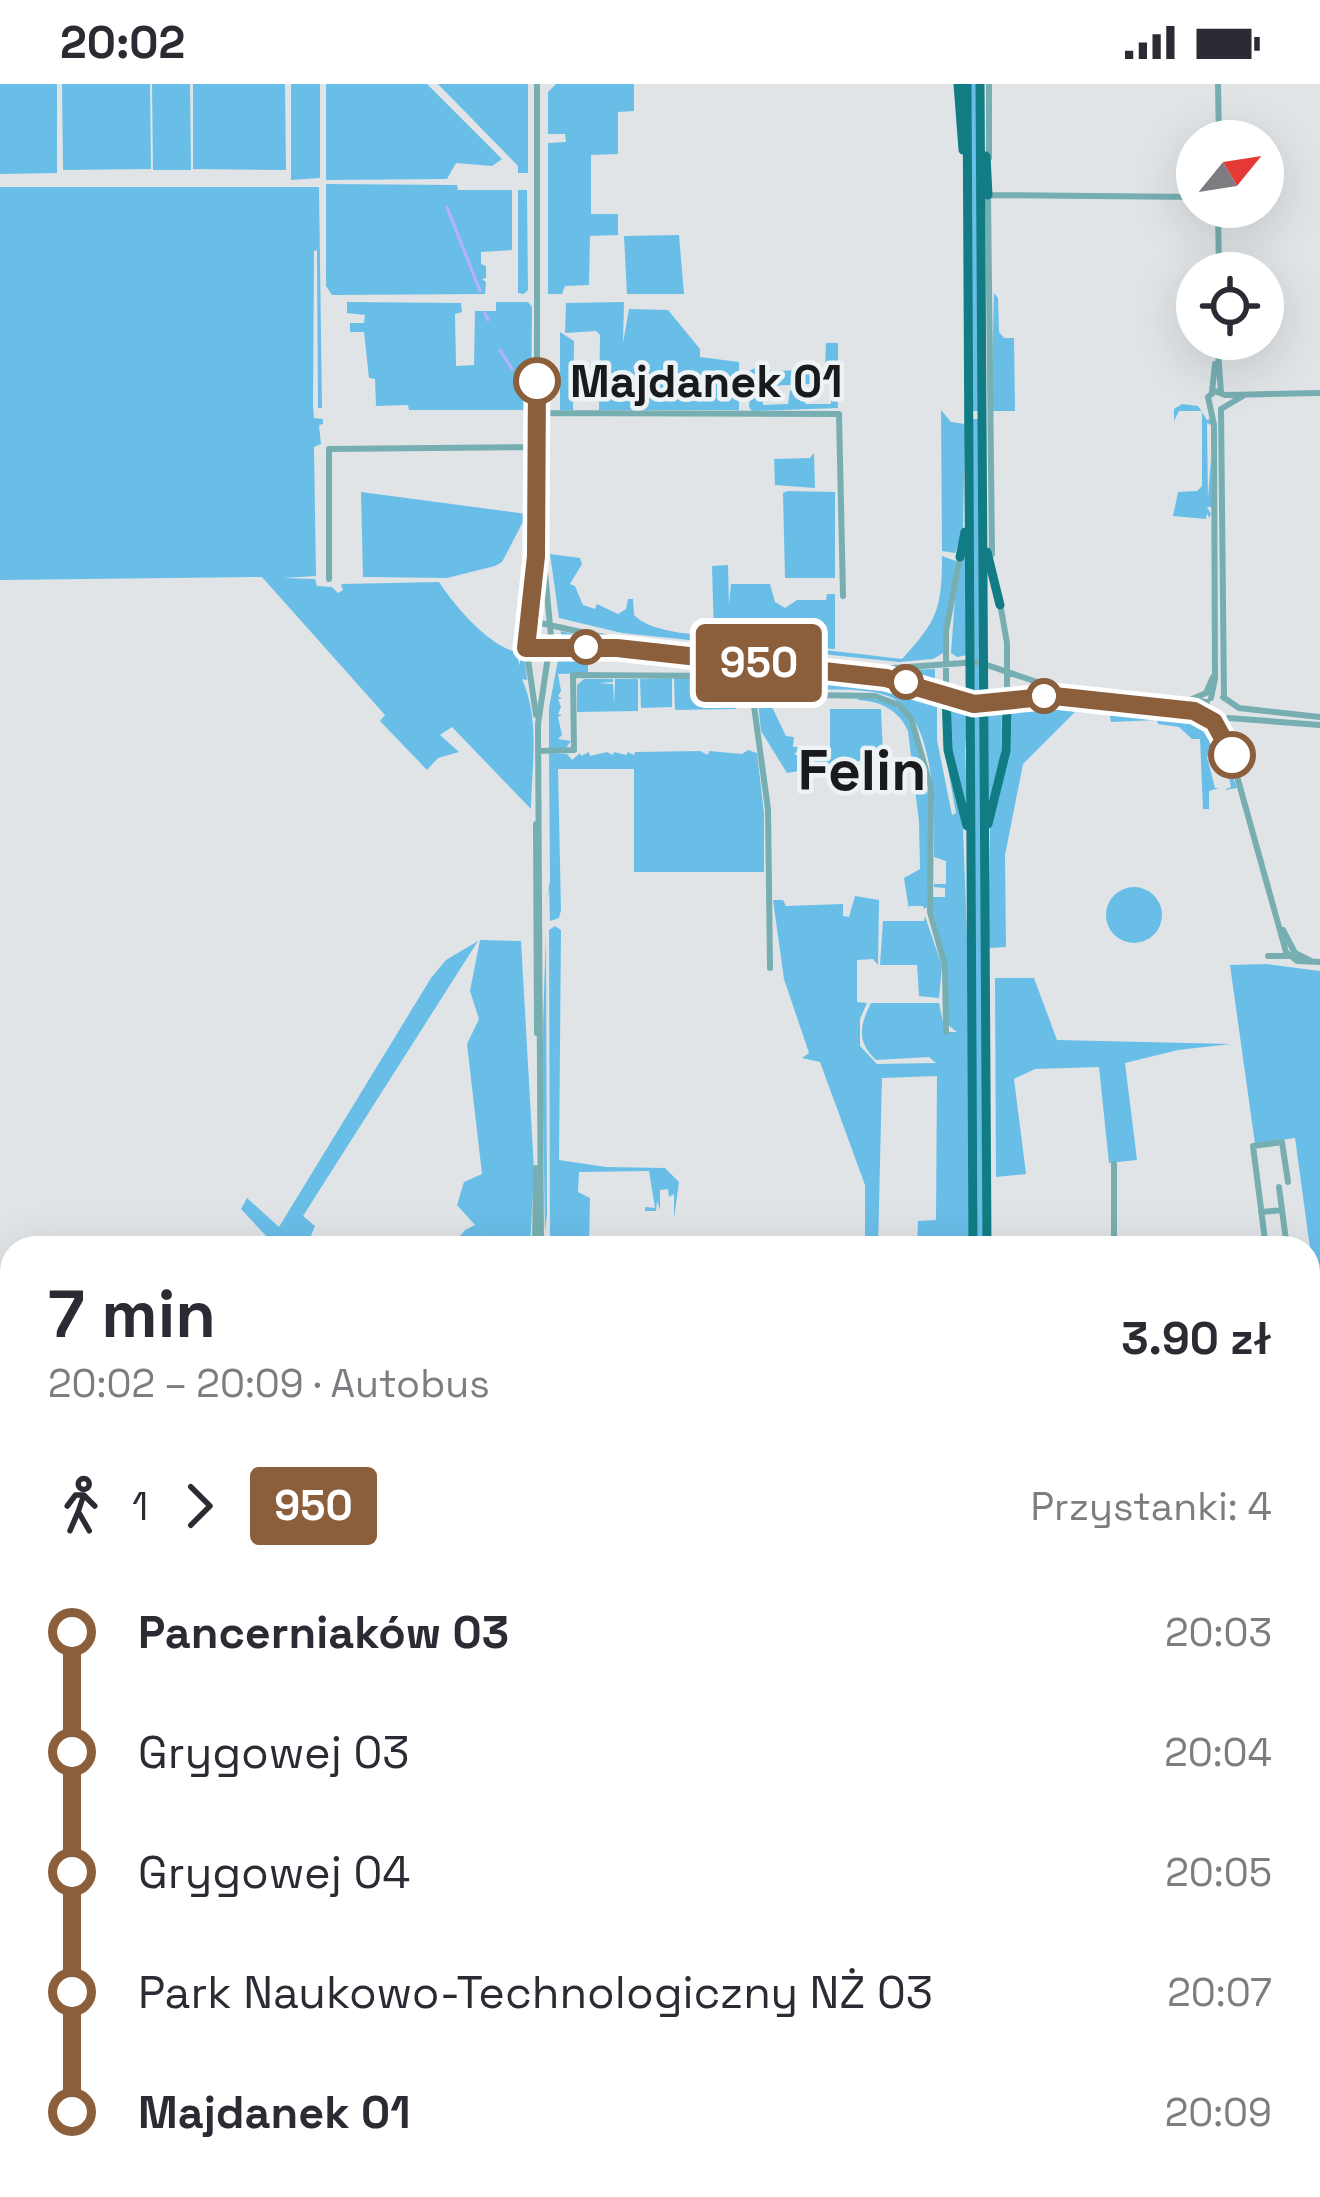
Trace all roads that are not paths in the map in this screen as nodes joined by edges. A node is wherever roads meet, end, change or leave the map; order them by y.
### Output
1 (537, 84) edge
2 (963, 84) edge
3 (984, 84) edge
4 (1218, 84) edge
5 (980, 98) junction
6 (1219, 120) edge
7 (988, 195) junction
8 (1176, 197) edge
9 (967, 259) junction
10 (963, 298) dead end
11 (1218, 360) edge
12 (1320, 392) edge
13 (1219, 400) junction
14 (985, 406) junction
15 (538, 413) junction
16 (985, 425) junction
17 (534, 445) junction
18 (968, 473) junction
19 (982, 476) junction
20 (538, 499) junction
21 (960, 557) joint
22 (329, 579) dead end
23 (843, 596) dead end
24 (1000, 604) junction
25 (527, 620) junction
26 (550, 624) junction
27 (526, 648) junction
28 (550, 650) junction
29 (748, 662) junction
30 (758, 663) junction
31 (945, 665) junction
32 (1007, 672) junction
33 (1215, 674) junction
34 (753, 676) junction
35 (754, 695) junction
36 (946, 696) junction
37 (1007, 700) junction
38 (1209, 700) junction
39 (1187, 701) junction
40 (1227, 701) junction
41 (1206, 716) junction
42 (1227, 719) junction
43 (1320, 721) edge
44 (1214, 722) junction
45 (538, 724) junction
46 (1228, 744) junction
47 (538, 751) junction
48 (984, 847) junction
49 (971, 895) junction
50 (1280, 926) junction
51 (1282, 941) junction
52 (1293, 954) junction
53 (1316, 961) edge
54 (770, 968) dead end
55 (946, 1032) dead end
56 (1114, 1165) dead end
57 (1282, 1210) junction
58 (1261, 1212) junction
59 (538, 1236) edge
60 (973, 1236) edge
61 (987, 1236) edge
62 (1114, 1236) edge
63 (1264, 1236) edge
64 (1285, 1236) edge

1 - 15 street
2 - 9 main road
3 - 5 main road
3 - 7 street
4 - 6 street
5 - 7 main road
5 - 14 main road
7 - 8 street
7 - 14 street
9 - 10 main road
9 - 18 main road
11 - 13 street
12 - 13 street
13 - 33 street
13 - 40 street
14 - 16 main road
15 - 17 street
15 - 23 street
16 - 19 main road
16 - 24 street
17 - 20 street
17 - 22 street
18 - 21 main road
18 - 49 main road
19 - 24 main road
19 - 48 main road
20 - 25 street
20 - 26 street
21 - 31 street
24 - 32 street
25 - 26 street
25 - 27 street
26 - 28 street
26 - 31 street
27 - 28 street
27 - 45 street
28 - 29 street
28 - 45 street
29 - 30 street
29 - 34 street
30 - 34 street
30 - 36 street
31 - 32 street
31 - 36 street
32 - 37 street
32 - 39 street
33 - 38 street
33 - 39 street
34 - 35 street
35 - 47 street
35 - 54 street
35 - 55 street
36 - 37 street
36 - 49 main road
37 - 41 street
37 - 48 main road
38 - 39 street
38 - 40 street
38 - 41 street
40 - 42 street
40 - 43 street
41 - 44 street
42 - 43 street
42 - 44 street
42 - 46 street
44 - 46 street
45 - 47 street
46 - 50 street
47 - 59 street
48 - 61 main road
49 - 60 main road
50 - 51 street
50 - 52 street
51 - 52 street
51 - 52 street
52 - 53 street
56 - 62 street
57 - 58 street
57 - 58 street
57 - 64 street
58 - 63 street

